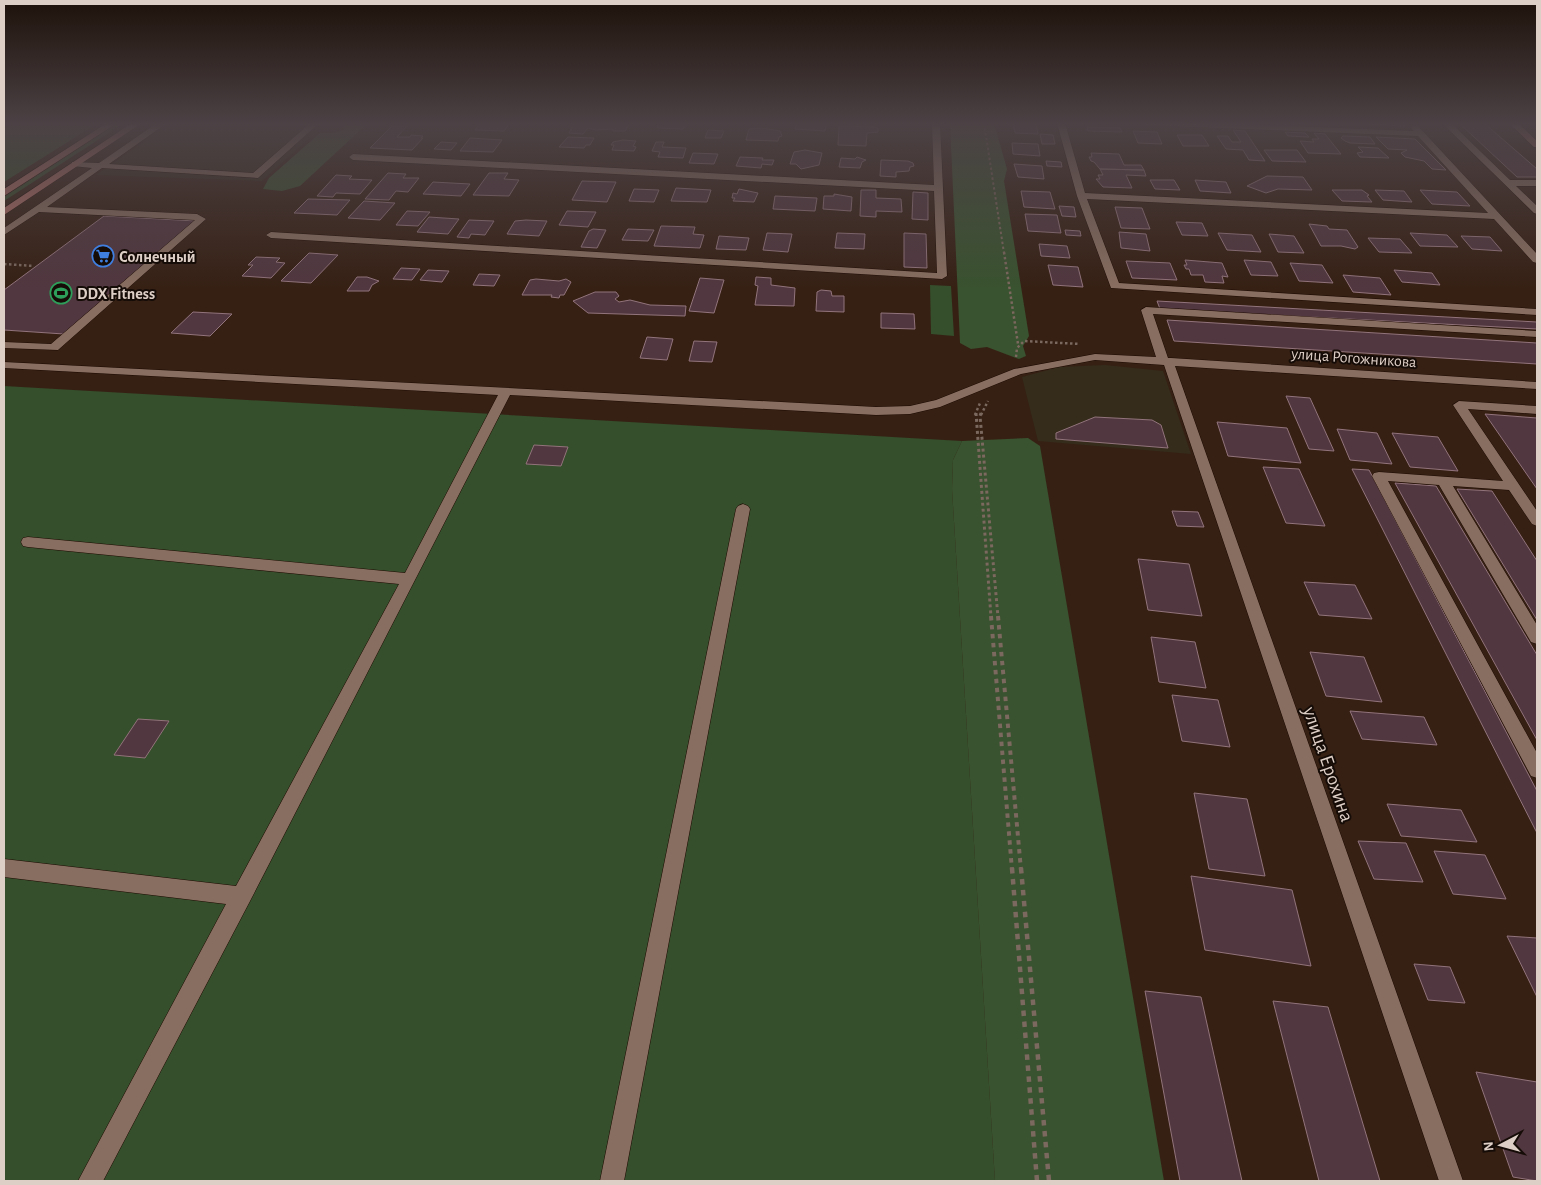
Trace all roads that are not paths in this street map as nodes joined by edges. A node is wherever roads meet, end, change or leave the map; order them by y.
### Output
1 (27, 178) edge
2 (54, 178) edge
3 (82, 178) edge
4 (749, 178) edge
5 (938, 178) edge
6 (1076, 178) edge
7 (1461, 178) edge
8 (1503, 178) edge
9 (1508, 183) junction
10 (1537, 183) edge
11 (938, 188) junction
12 (4, 193) edge
13 (1081, 196) junction
14 (37, 209) junction
15 (4, 212) edge
16 (1537, 212) edge
17 (1496, 216) junction
18 (4, 232) edge
19 (271, 235) dead end
20 (1537, 260) edge
21 (1537, 312) edge
22 (1537, 334) edge
23 (4, 346) edge
24 (1166, 361) junction
25 (4, 364) edge
26 (1537, 385) edge
27 (505, 392) junction
28 (1537, 410) edge
29 (1443, 481) junction
30 (1514, 486) junction
31 (743, 509) dead end
32 (1537, 520) edge
33 (28, 542) dead end
34 (408, 579) junction
35 (1537, 638) edge
36 (1537, 770) edge
37 (4, 868) edge
38 (242, 896) junction
39 (90, 1181) edge
40 (612, 1181) edge
41 (1451, 1181) edge

1 - 12 main road
2 - 15 main road
3 - 14 street
4 - 11 street
5 - 11 street
6 - 13 street
7 - 17 street
8 - 9 street
9 - 10 street
9 - 16 street
11 - 19 street
13 - 17 street
13 - 21 street
14 - 18 street
14 - 23 street
17 - 20 street
22 - 24 street, улица Ерохина
24 - 26 street, улица Рогожникова
24 - 27 street, улица Рогожникова
24 - 41 street, улица Ерохина
25 - 27 street, улица Рогожникова
27 - 34 street
28 - 30 street
29 - 30 street
29 - 35 street
29 - 36 street
30 - 32 street
31 - 40 street
33 - 34 street
34 - 38 street
37 - 38 street
38 - 39 street

